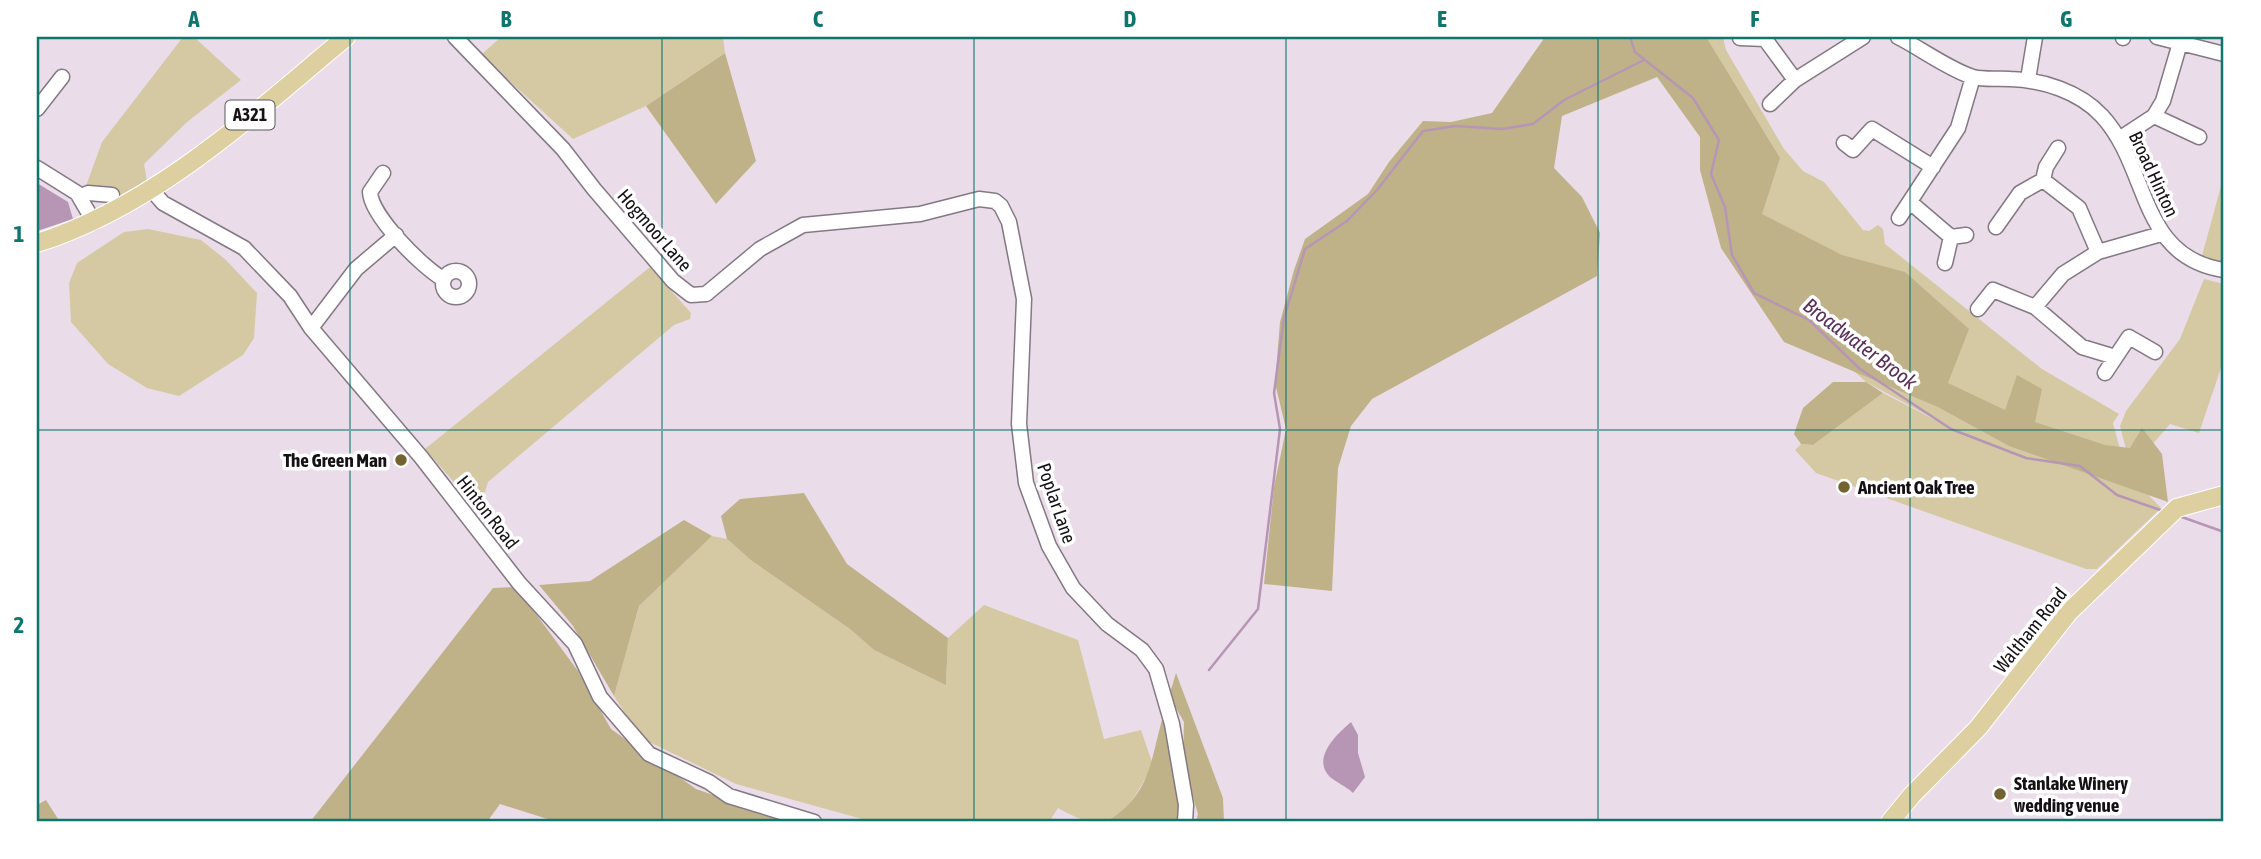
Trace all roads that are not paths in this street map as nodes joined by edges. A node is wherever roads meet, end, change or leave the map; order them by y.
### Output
1 (346, 37) edge
2 (455, 37) edge
3 (1863, 37) edge
4 (1898, 37) edge
5 (2035, 37) edge
6 (2157, 37) edge
7 (1740, 38) dead end
8 (1765, 38) edge
9 (2180, 43) junction
10 (2224, 54) edge
11 (62, 77) dead end
12 (1973, 77) junction
13 (2028, 79) junction
14 (1795, 80) junction
15 (1770, 104) dead end
16 (37, 109) edge
17 (2154, 116) junction
18 (2199, 137) dead end
19 (2119, 139) junction
20 (1849, 147) dead end
21 (2058, 148) dead end
22 (1933, 167) junction
23 (37, 168) edge
24 (383, 173) dead end
25 (2043, 180) junction
26 (150, 188) junction
27 (112, 195) dead end
28 (80, 197) junction
29 (995, 201) joint
30 (1910, 202) junction
31 (1899, 218) dead end
32 (94, 222) junction
33 (1996, 227) dead end
34 (2161, 234) junction
35 (396, 235) junction
36 (37, 243) edge
37 (2098, 252) junction
38 (1945, 263) dead end
39 (2224, 270) edge
40 (443, 279) dead end
41 (2035, 307) junction
42 (1978, 309) dead end
43 (311, 328) junction
44 (2155, 352) dead end
45 (2115, 357) junction
46 (2105, 373) dead end
47 (2224, 495) edge
48 (814, 822) edge
49 (1185, 822) edge
50 (1890, 822) edge

1 - 26 main road, A321
2 - 29 street, Hogmoor Lane
3 - 14 street
4 - 12 street, Broad Hinton
5 - 13 street
6 - 9 street
7 - 8 street
8 - 14 street
9 - 10 street
9 - 17 street
11 - 16 street
12 - 13 street, Broad Hinton
12 - 22 street
13 - 19 street, Broad Hinton
14 - 15 street
17 - 18 street
17 - 19 street
19 - 34 street, Broad Hinton
20 - 22 street
21 - 25 street
22 - 30 street
23 - 28 street
24 - 35 street
25 - 33 street
25 - 37 street
26 - 32 main road, A321
26 - 43 street, Hinton Road
27 - 28 street
28 - 32 street
29 - 49 street, Poplar Lane
30 - 31 street
30 - 38 street
32 - 36 main road, A321
34 - 37 street
34 - 39 street, Broad Hinton
35 - 40 street
35 - 43 street
37 - 41 street
41 - 42 street
41 - 45 street
43 - 48 street, Hinton Road
44 - 45 street
45 - 46 street
47 - 50 main road, Waltham Road

